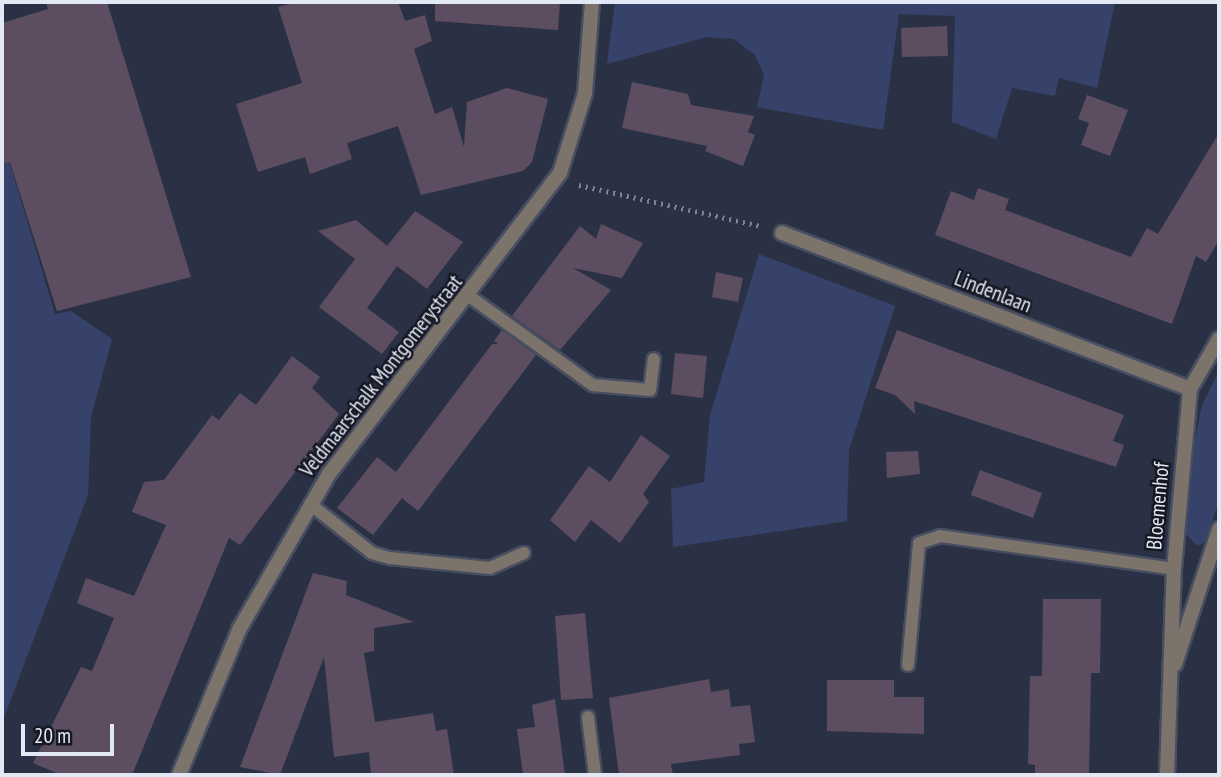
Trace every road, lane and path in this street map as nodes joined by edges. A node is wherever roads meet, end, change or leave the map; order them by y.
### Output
1 (592, 2) edge
2 (560, 173) junction
3 (782, 233) joint
4 (469, 296) junction
5 (1219, 339) edge
6 (654, 359) dead end
7 (1190, 389) junction
8 (310, 504) junction
9 (1219, 529) edge
10 (524, 553) dead end
11 (1174, 569) junction
12 (908, 665) dead end
13 (1169, 685) junction
14 (588, 717) dead end
15 (179, 775) edge
16 (594, 775) edge
17 (1167, 775) edge

1 - 2 street, Veldmaarschalk Montgomerystraat
2 - 3 path
2 - 4 street, Veldmaarschalk Montgomerystraat
3 - 7 street, Lindenlaan
4 - 6 lane
4 - 8 street, Veldmaarschalk Montgomerystraat
5 - 7 street, Bloemenhof
7 - 11 street, Bloemenhof
8 - 10 lane
8 - 15 street, Veldmaarschalk Montgomerystraat
9 - 13 street, Bloemenhof
11 - 12 lane
11 - 13 street, Bloemenhof
13 - 17 street, Bloemenhof
14 - 16 lane

